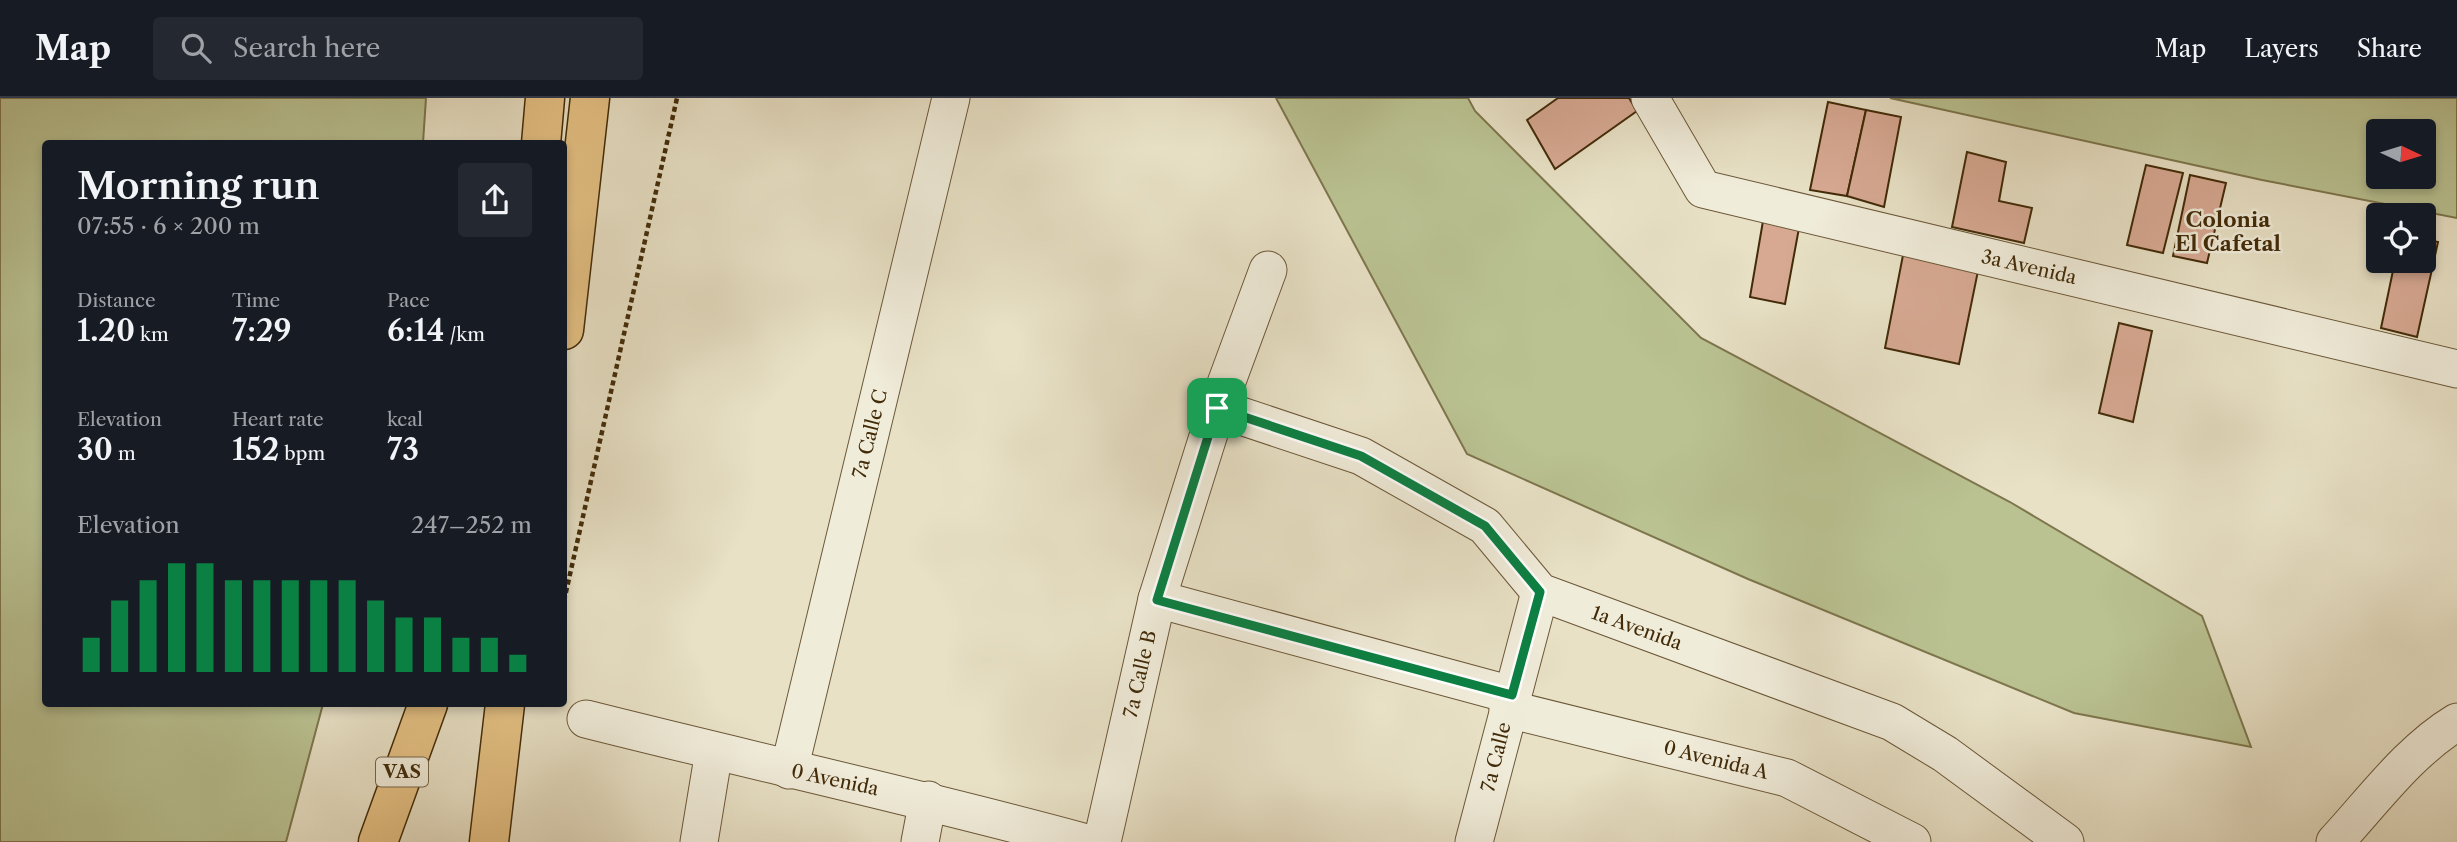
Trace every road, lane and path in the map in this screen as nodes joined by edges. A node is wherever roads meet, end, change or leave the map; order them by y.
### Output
1 (545, 98) edge
2 (590, 98) edge
3 (677, 98) edge
4 (951, 98) edge
5 (1650, 98) edge
6 (541, 140) edge
7 (1268, 270) dead end
8 (567, 303) edge
9 (2457, 369) edge
10 (1217, 408) junction
11 (567, 588) edge
12 (1540, 592) junction
13 (1157, 600) junction
14 (1510, 702) junction
15 (427, 707) edge
16 (505, 707) edge
17 (586, 719) dead end
18 (2457, 722) edge
19 (714, 751) junction
20 (789, 770) junction
21 (928, 800) junction
22 (378, 842) edge
23 (489, 842) edge
24 (699, 842) edge
25 (920, 842) edge
26 (1083, 842) edge
27 (1102, 842) edge
28 (1474, 842) edge
29 (1912, 842) edge
30 (2065, 842) edge
31 (2336, 842) edge

1 - 6 highway
2 - 8 highway
3 - 11 path
4 - 20 street, 7a Calle C
5 - 9 street, 3a Avenida
7 - 10 street, 7a Calle B
10 - 12 street, 1a Avenida
10 - 13 street, 7a Calle B
12 - 14 street, 7a Calle
12 - 30 street, 1a Avenida
13 - 14 street, 0 Avenida A
13 - 27 street, 7a Calle B
14 - 28 street, 7a Calle
14 - 29 street, 0 Avenida A
15 - 22 highway, VAS
16 - 23 highway
17 - 19 street, 0 Avenida
18 - 31 street
19 - 20 street, 0 Avenida
19 - 24 street
20 - 21 street, 0 Avenida
21 - 25 street
21 - 26 street, 0 Avenida

